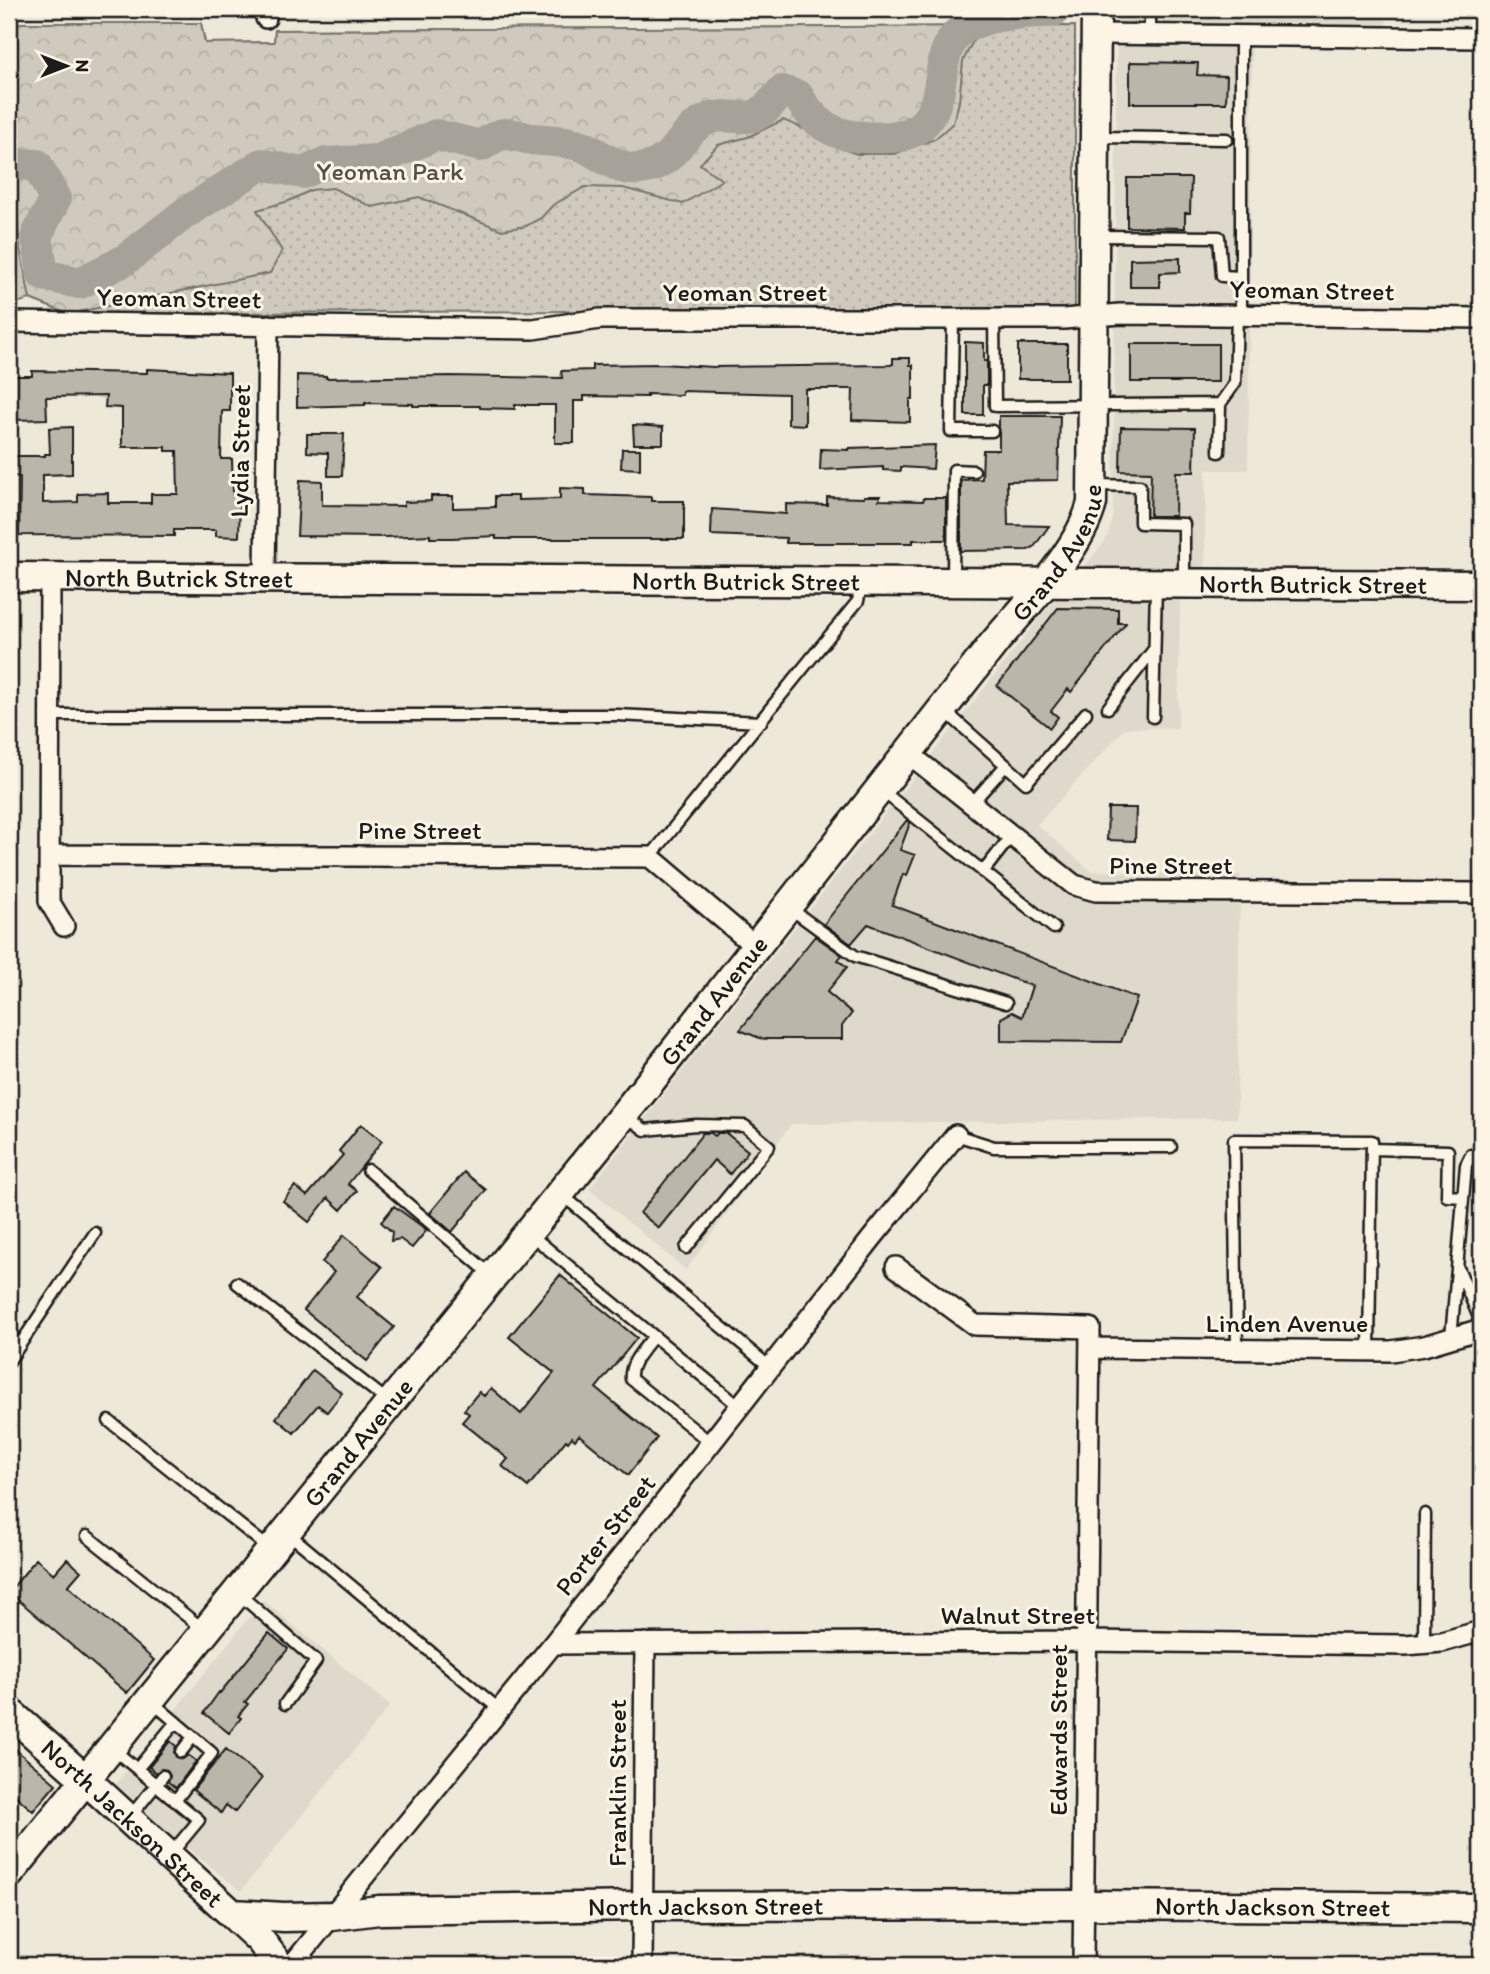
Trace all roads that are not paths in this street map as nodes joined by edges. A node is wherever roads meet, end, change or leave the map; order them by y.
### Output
1 (1150, 9) edge
2 (1096, 22) edge
3 (1150, 35) junction
4 (1241, 36) junction
5 (1481, 38) edge
6 (1095, 137) junction
7 (1227, 139) dead end
8 (1094, 236) junction
9 (1241, 276) junction
10 (1239, 315) junction
11 (1093, 317) junction
12 (953, 318) junction
13 (994, 318) junction
14 (1481, 318) edge
15 (9, 323) edge
16 (268, 325) junction
17 (1220, 404) junction
18 (1093, 405) junction
19 (992, 431) dead end
20 (1219, 452) dead end
21 (974, 471) dead end
22 (1092, 484) junction
23 (9, 577) edge
24 (50, 577) junction
25 (265, 578) junction
26 (862, 581) junction
27 (953, 581) junction
28 (1045, 582) junction
29 (1156, 582) junction
30 (1184, 583) junction
31 (1481, 585) edge
32 (1154, 649) junction
33 (1108, 708) dead end
34 (942, 709) junction
35 (1086, 713) dead end
36 (50, 715) junction
37 (1153, 717) dead end
38 (761, 722) junction
39 (908, 753) junction
40 (1006, 765) junction
41 (880, 790) junction
42 (972, 803) junction
43 (1012, 835) junction
44 (50, 855) junction
45 (650, 858) junction
46 (983, 872) junction
47 (1481, 893) edge
48 (787, 906) junction
49 (64, 926) dead end
50 (1054, 928) dead end
51 (756, 947) junction
52 (1006, 1003) dead end
53 (623, 1114) junction
54 (956, 1136) joint
55 (1171, 1147) dead end
56 (1372, 1149) junction
57 (1481, 1154) edge
58 (368, 1170) dead end
59 (559, 1193) junction
60 (1463, 1197) junction
61 (528, 1232) junction
62 (95, 1233) dead end
63 (686, 1248) dead end
64 (1457, 1266) junction
65 (896, 1267) dead end
66 (492, 1276) junction
67 (237, 1283) dead end
68 (1481, 1322) edge
69 (9, 1325) edge
70 (1481, 1329) edge
71 (653, 1336) junction
72 (1451, 1339) junction
73 (16, 1348) junction
74 (1090, 1348) junction
75 (1237, 1349) junction
76 (1369, 1350) junction
77 (9, 1361) edge
78 (771, 1368) junction
79 (389, 1403) junction
80 (740, 1407) junction
81 (109, 1421) dead end
82 (711, 1443) junction
83 (1425, 1514) dead end
84 (87, 1536) dead end
85 (278, 1540) junction
86 (236, 1591) junction
87 (204, 1631) junction
88 (1481, 1631) edge
89 (1085, 1640) junction
90 (645, 1643) junction
91 (553, 1644) junction
92 (1424, 1644) junction
93 (149, 1700) junction
94 (285, 1704) dead end
95 (500, 1710) junction
96 (9, 1712) edge
97 (176, 1722) junction
98 (193, 1737) junction
99 (110, 1747) junction
100 (181, 1752) dead end
101 (137, 1769) junction
102 (85, 1779) junction
103 (159, 1781) junction
104 (175, 1801) junction
105 (129, 1819) junction
106 (169, 1856) junction
107 (9, 1874) edge
108 (1083, 1905) junction
109 (643, 1906) junction
110 (1481, 1908) edge
111 (232, 1914) junction
112 (332, 1916) junction
113 (279, 1965) edge
114 (292, 1965) edge
115 (642, 1965) edge
116 (1083, 1965) edge

1 - 3 lane
2 - 3 street
2 - 6 street, Grand Avenue
3 - 4 street
4 - 5 street
4 - 9 lane
6 - 7 lane
6 - 8 street, Grand Avenue
8 - 9 lane
8 - 11 street, Grand Avenue
9 - 10 lane
10 - 11 street, Yeoman Street
10 - 14 street, Yeoman Street
10 - 17 lane
11 - 13 street, Yeoman Street
11 - 18 street, Grand Avenue
12 - 13 street, Yeoman Street
12 - 16 street, Yeoman Street
12 - 19 lane
13 - 18 lane
15 - 16 street, Yeoman Street
16 - 25 street, Lydia Street
17 - 18 lane
17 - 20 lane
18 - 22 street, Grand Avenue
21 - 27 lane
22 - 28 street, Grand Avenue
22 - 30 lane
23 - 24 street, North Butrick Street
24 - 25 street, North Butrick Street
24 - 36 street
25 - 26 street, North Butrick Street
26 - 27 street, North Butrick Street
26 - 38 lane
27 - 28 street, North Butrick Street
28 - 29 street, North Butrick Street
28 - 34 street, Grand Avenue
29 - 30 street, North Butrick Street
29 - 32 lane
30 - 31 street, North Butrick Street
32 - 33 lane
32 - 37 lane
34 - 39 street, Grand Avenue
34 - 40 lane
35 - 40 lane
36 - 38 lane
36 - 44 street
38 - 45 lane
39 - 41 street, Grand Avenue
39 - 42 street, Pine Street
40 - 42 lane
41 - 46 lane
41 - 48 street, Grand Avenue
42 - 43 street, Pine Street
43 - 46 lane
43 - 47 street, Pine Street
44 - 45 street, Pine Street
44 - 49 street
45 - 51 street
46 - 50 lane
48 - 51 street, Grand Avenue
48 - 52 lane
51 - 53 street, Grand Avenue
53 - 59 street, Grand Avenue
53 - 63 lane
54 - 55 lane
54 - 78 street, Porter Street
56 - 60 lane
56 - 75 lane
56 - 76 lane
57 - 60 lane
58 - 66 lane
59 - 61 street, Grand Avenue
59 - 78 lane
60 - 64 lane
61 - 66 street, Grand Avenue
61 - 71 lane
62 - 73 lane
64 - 68 lane
64 - 72 lane
65 - 74 street, Edwards Street
66 - 79 street, Grand Avenue
67 - 79 lane
69 - 73 lane
70 - 72 street, Linden Avenue
71 - 80 lane
71 - 82 lane
72 - 76 street, Linden Avenue
73 - 77 lane
74 - 75 street, Linden Avenue
74 - 89 street, Edwards Street
75 - 76 street, Linden Avenue
78 - 80 street, Porter Street
79 - 85 street, Grand Avenue
80 - 82 street, Porter Street
81 - 85 lane
82 - 91 street, Porter Street
83 - 92 lane
84 - 87 lane
85 - 86 street, Grand Avenue
85 - 95 lane
86 - 87 street, Grand Avenue
86 - 94 lane
87 - 93 street, Grand Avenue
88 - 92 street, Walnut Street
89 - 90 street, Walnut Street
89 - 92 street, Walnut Street
89 - 108 street, Edwards Street
90 - 91 street, Walnut Street
90 - 109 street, Franklin Street
91 - 95 street, Porter Street
93 - 97 lane
93 - 99 street, Grand Avenue
95 - 112 street, Porter Street
96 - 102 street, North Jackson Street
97 - 98 lane
97 - 101 lane
98 - 100 lane
98 - 104 lane
99 - 101 lane
99 - 102 street, Grand Avenue
101 - 103 lane
102 - 105 street, North Jackson Street
102 - 107 street, Grand Avenue
103 - 104 lane
103 - 105 lane
104 - 106 lane
105 - 106 street, North Jackson Street
106 - 111 street, North Jackson Street
108 - 109 street, North Jackson Street
108 - 110 street, North Jackson Street
108 - 116 street, Edwards Street
109 - 112 street, North Jackson Street
109 - 115 street, Franklin Street
111 - 112 street, North Jackson Street
111 - 113 street
112 - 114 street, Porter Street

